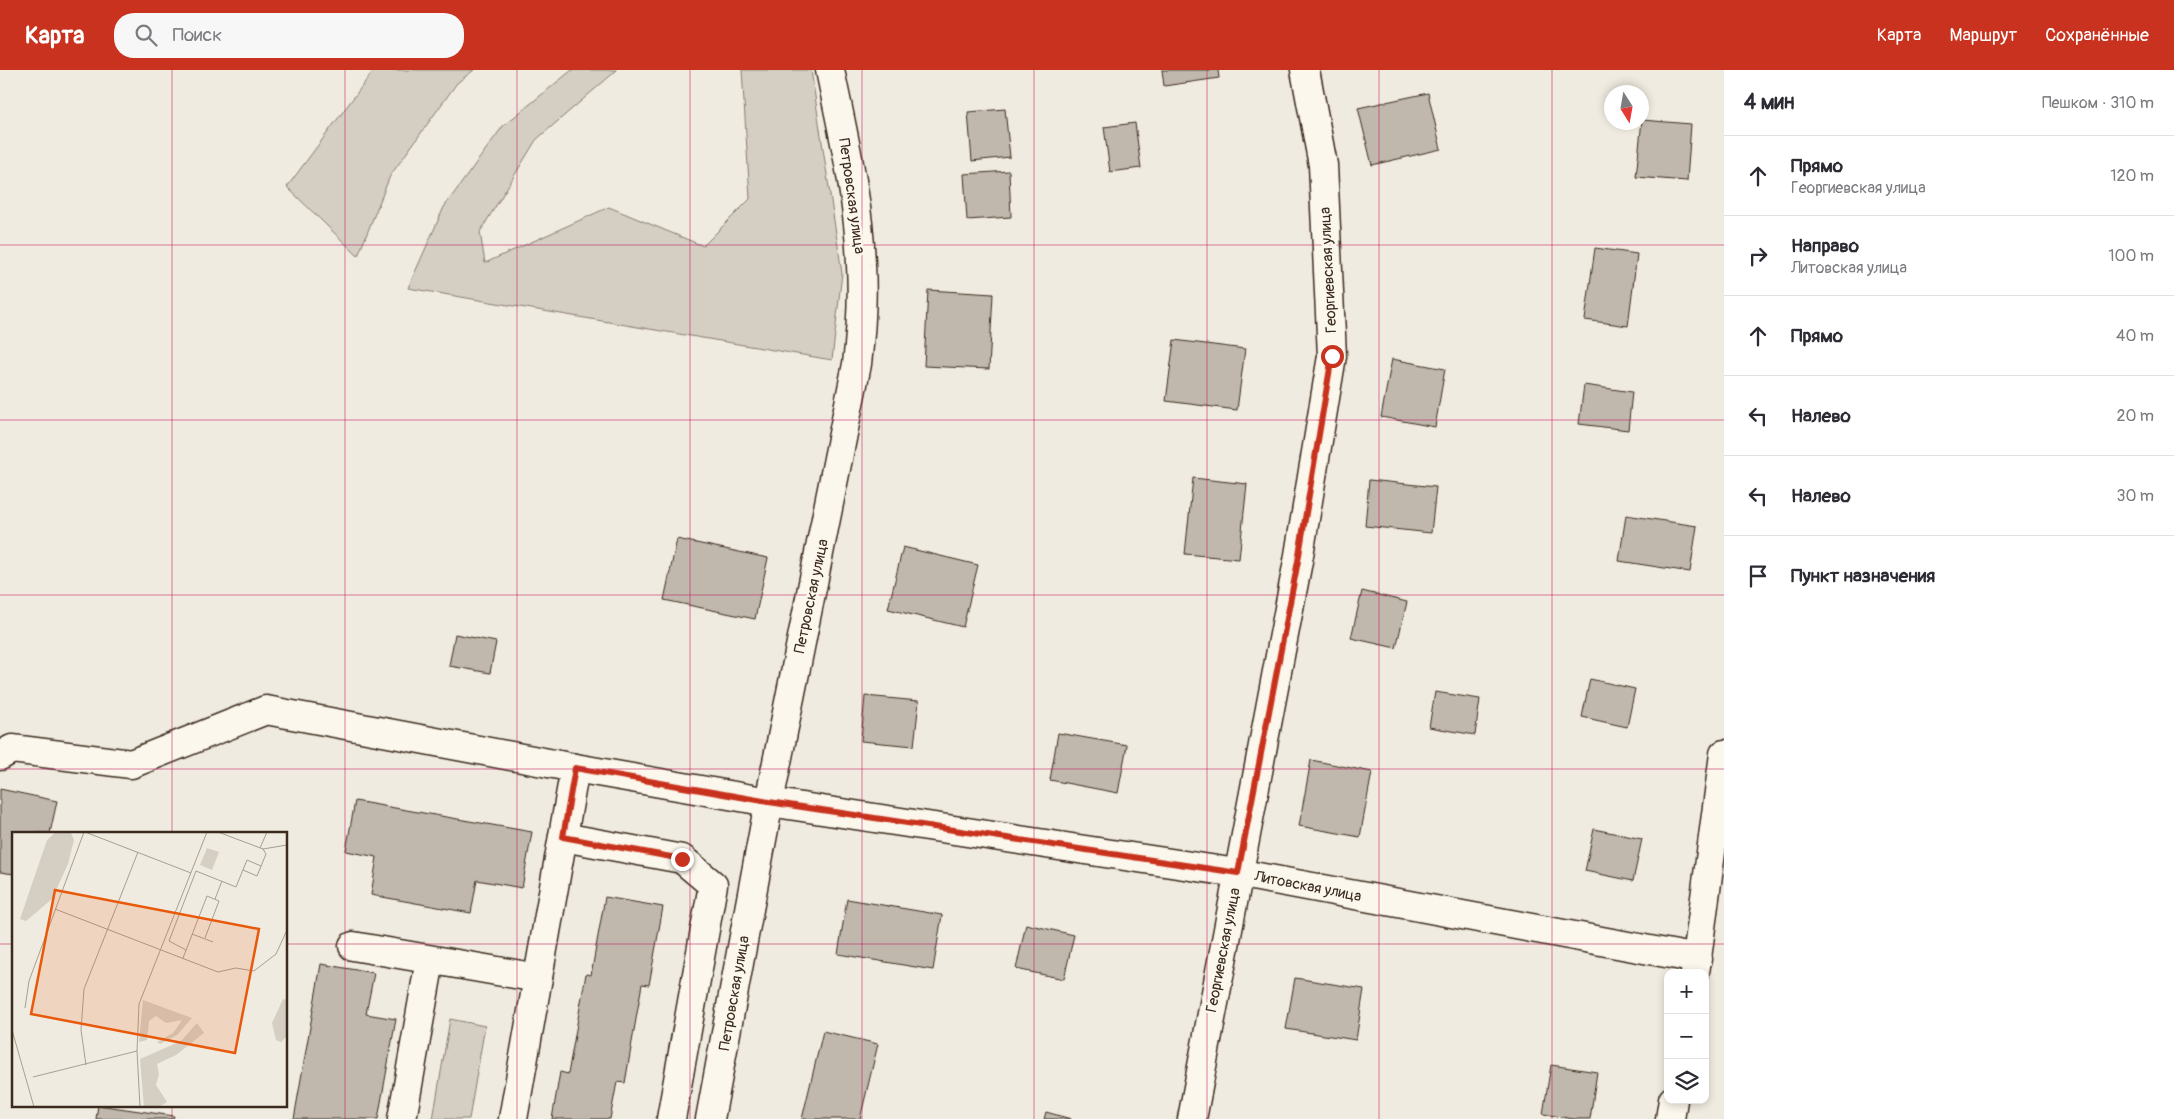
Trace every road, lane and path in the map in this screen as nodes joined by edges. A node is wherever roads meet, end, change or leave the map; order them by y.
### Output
1 (830, 70) edge
2 (1305, 70) edge
3 (1724, 754) edge
4 (0, 756) edge
5 (575, 768) junction
6 (769, 802) junction
7 (563, 837) junction
8 (1238, 873) junction
9 (353, 946) dead end
10 (430, 960) junction
11 (1697, 966) edge
12 (538, 978) junction
13 (1672, 1104) edge
14 (402, 1119) edge
15 (513, 1119) edge
16 (671, 1119) edge
17 (710, 1119) edge
18 (1192, 1119) edge
19 (1670, 1119) edge

1 - 6 street, Петровская улица
2 - 8 street, Георгиевская улица
3 - 11 street
4 - 5 street, Литовская улица
5 - 6 street, Литовская улица
5 - 7 street
6 - 8 street, Литовская улица
6 - 17 street, Петровская улица
7 - 12 street
7 - 16 street
8 - 11 street, Литовская улица
8 - 18 street, Георгиевская улица
9 - 10 street
10 - 12 street
10 - 14 street
12 - 15 street
13 - 19 street

